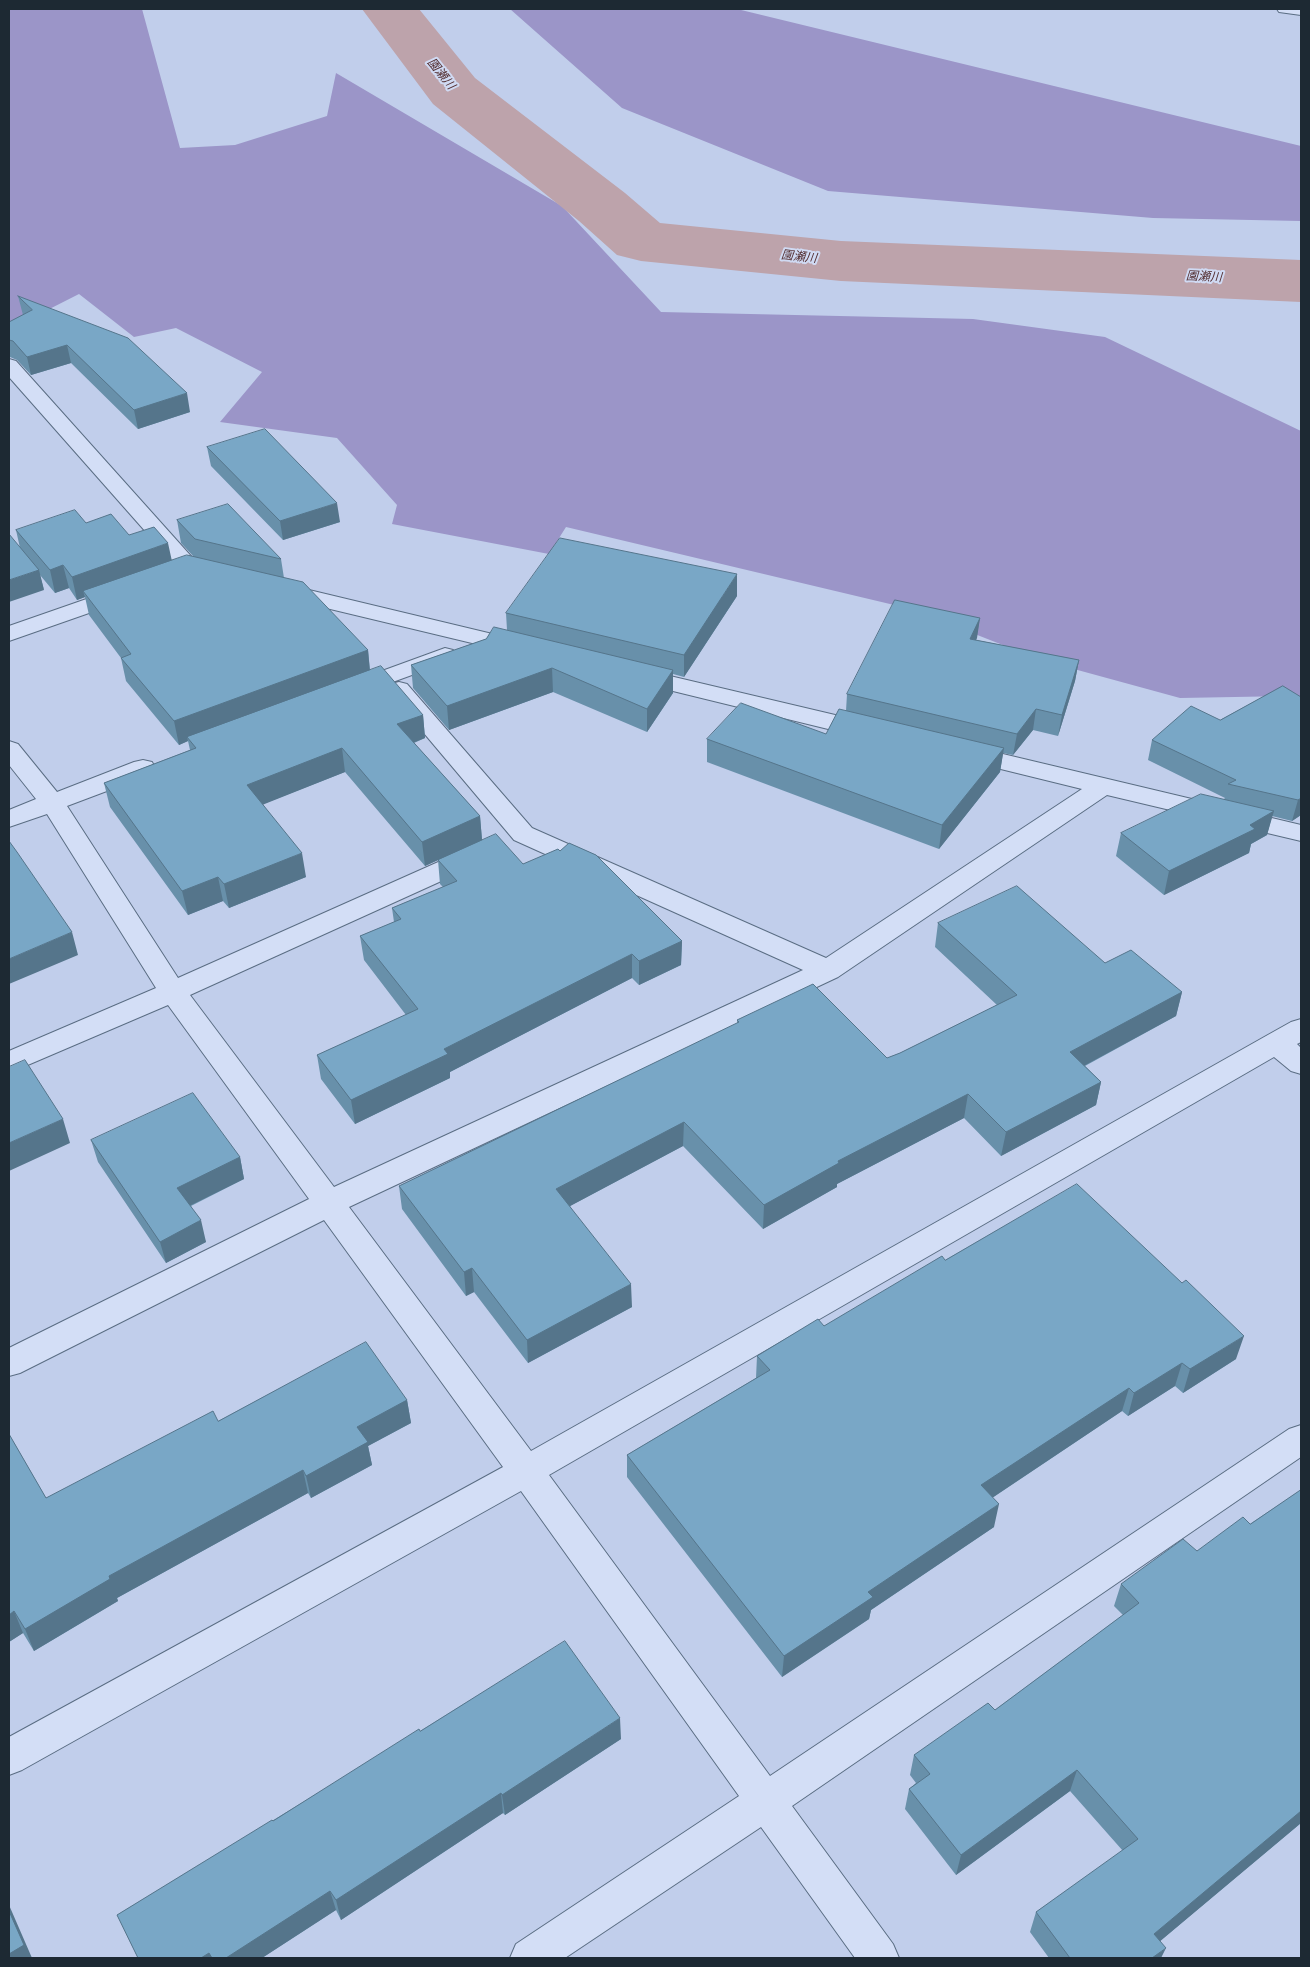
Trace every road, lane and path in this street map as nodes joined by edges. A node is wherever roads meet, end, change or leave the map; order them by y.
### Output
1 (1284, 9) edge
2 (1301, 11) edge
3 (9, 365) edge
4 (267, 587) edge
5 (9, 634) edge
6 (486, 640) junction
7 (544, 653) edge
8 (612, 669) edge
9 (388, 677) junction
10 (350, 691) edge
11 (891, 736) edge
12 (939, 747) edge
13 (9, 749) edge
14 (164, 760) edge
15 (1103, 786) junction
16 (52, 802) junction
17 (9, 819) edge
18 (524, 834) junction
19 (1301, 834) edge
20 (828, 970) junction
21 (173, 992) junction
22 (1289, 1036) edge
23 (9, 1063) edge
24 (1301, 1064) edge
25 (329, 1203) junction
26 (9, 1363) edge
27 (1301, 1438) edge
28 (526, 1471) junction
29 (9, 1757) edge
30 (764, 1802) junction
31 (530, 1958) edge
32 (879, 1958) edge

1 - 2 street
3 - 5 street
4 - 6 street
6 - 7 street
6 - 9 street
8 - 11 street
9 - 10 street
9 - 18 street
12 - 15 street
13 - 16 street
14 - 16 street
15 - 19 street
15 - 20 street
16 - 17 street
16 - 21 street
18 - 20 street
18 - 21 street
20 - 25 street
21 - 23 street
21 - 25 street
22 - 24 street
22 - 28 street
25 - 26 street
25 - 28 street
27 - 30 street
28 - 29 street
28 - 30 street
30 - 31 street
30 - 32 street

